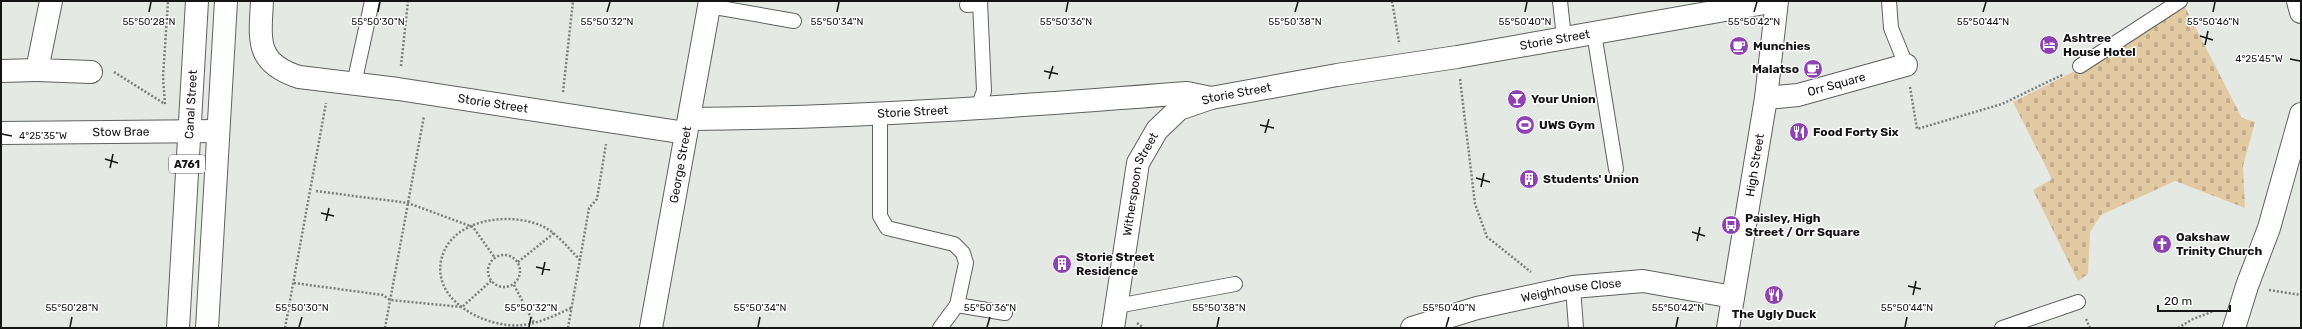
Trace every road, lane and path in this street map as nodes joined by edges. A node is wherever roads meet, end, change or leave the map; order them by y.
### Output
1 (51, 1) edge
2 (168, 1) edge
3 (197, 1) edge
4 (226, 1) edge
5 (262, 1) edge
6 (372, 1) edge
7 (408, 1) edge
8 (573, 1) edge
9 (1392, 1) edge
10 (1560, 1) edge
11 (1777, 1) edge
12 (1889, 1) edge
13 (2180, 1) edge
14 (2298, 1) edge
15 (710, 3) edge
16 (976, 3) edge
17 (2301, 12) edge
18 (794, 20) dead end
19 (1594, 33) junction
20 (1564, 38) junction
21 (1458, 57) junction
22 (1403, 65) junction
23 (1906, 65) junction
24 (2080, 66) joint
25 (37, 70) junction
26 (1, 71) edge
27 (91, 72) dead end
28 (330, 81) junction
29 (354, 84) junction
30 (398, 89) junction
31 (428, 94) junction
32 (1211, 98) junction
33 (1766, 98) junction
34 (165, 104) dead end
35 (978, 110) junction
36 (560, 114) junction
37 (880, 114) junction
38 (2301, 114) edge
39 (610, 122) junction
40 (688, 126) junction
41 (218, 131) junction
42 (189, 132) junction
43 (1, 133) edge
44 (1616, 169) dead end
45 (316, 191) dead end
46 (408, 204) junction
47 (473, 227) junction
48 (554, 233) junction
49 (495, 258) junction
50 (580, 260) junction
51 (518, 262) junction
52 (490, 281) junction
53 (294, 283) junction
54 (1236, 284) dead end
55 (514, 285) junction
56 (1565, 289) junction
57 (2244, 295) junction
58 (2301, 296) edge
59 (1733, 297) junction
60 (390, 300) junction
61 (2078, 302) dead end
62 (957, 305) junction
63 (1117, 306) junction
64 (462, 307) junction
65 (571, 308) junction
66 (1005, 313) dead end
67 (534, 323) junction
68 (178, 328) edge
69 (207, 328) edge
70 (285, 328) edge
71 (385, 328) edge
72 (568, 328) edge
73 (651, 328) edge
74 (940, 328) edge
75 (1113, 328) edge
76 (1412, 328) edge
77 (1576, 328) edge
78 (1728, 328) edge
79 (2002, 328) edge
80 (2178, 328) edge
81 (2234, 328) edge

1 - 25 street
2 - 34 path
3 - 42 street, Canal Street / A761
4 - 41 street, A761
5 - 28 street, Storie Street
6 - 29 lane
7 - 30 path
8 - 36 path
9 - 22 path
10 - 20 lane
11 - 19 street, Storie Street
11 - 33 street, High Street
12 - 23 lane
13 - 24 lane
14 - 17 street
15 - 18 lane
15 - 40 street, George Street
16 - 35 lane
19 - 20 street, Storie Street
19 - 44 lane
20 - 21 street, Storie Street
21 - 22 street, Storie Street
21 - 56 path
22 - 32 street, Storie Street
23 - 24 path
23 - 33 street, Orr Square
25 - 26 street
25 - 27 street
28 - 29 street, Storie Street
28 - 53 path
29 - 30 street, Storie Street
30 - 31 street, Storie Street
31 - 36 street, Storie Street
31 - 46 path
32 - 35 street, Storie Street
32 - 63 street, Witherspoon Street
33 - 59 street, High Street
35 - 37 street, Storie Street
36 - 39 street, Storie Street
37 - 40 street, Storie Street
37 - 62 lane
38 - 57 street
39 - 40 street, Storie Street
39 - 50 path
40 - 73 street, George Street
41 - 42 street, Stow Brae
41 - 69 street, A761
42 - 43 street, Stow Brae
42 - 68 street, Canal Street / A761
45 - 46 path
46 - 47 path
46 - 60 path
47 - 48 path
47 - 49 path
47 - 64 path
48 - 50 path
48 - 51 path
49 - 51 path
49 - 52 path
50 - 65 path
51 - 55 path
52 - 55 path
52 - 64 path
53 - 60 path
53 - 70 path
54 - 63 lane
55 - 67 path
56 - 59 street, Weighhouse Close
56 - 76 street, Weighhouse Close
56 - 77 lane
57 - 58 path
57 - 80 path
57 - 81 street
59 - 78 street, High Street
60 - 64 path
60 - 71 path
61 - 79 lane
62 - 66 lane
62 - 74 lane
63 - 75 street, Witherspoon Street
64 - 67 path
65 - 67 path
65 - 72 path

